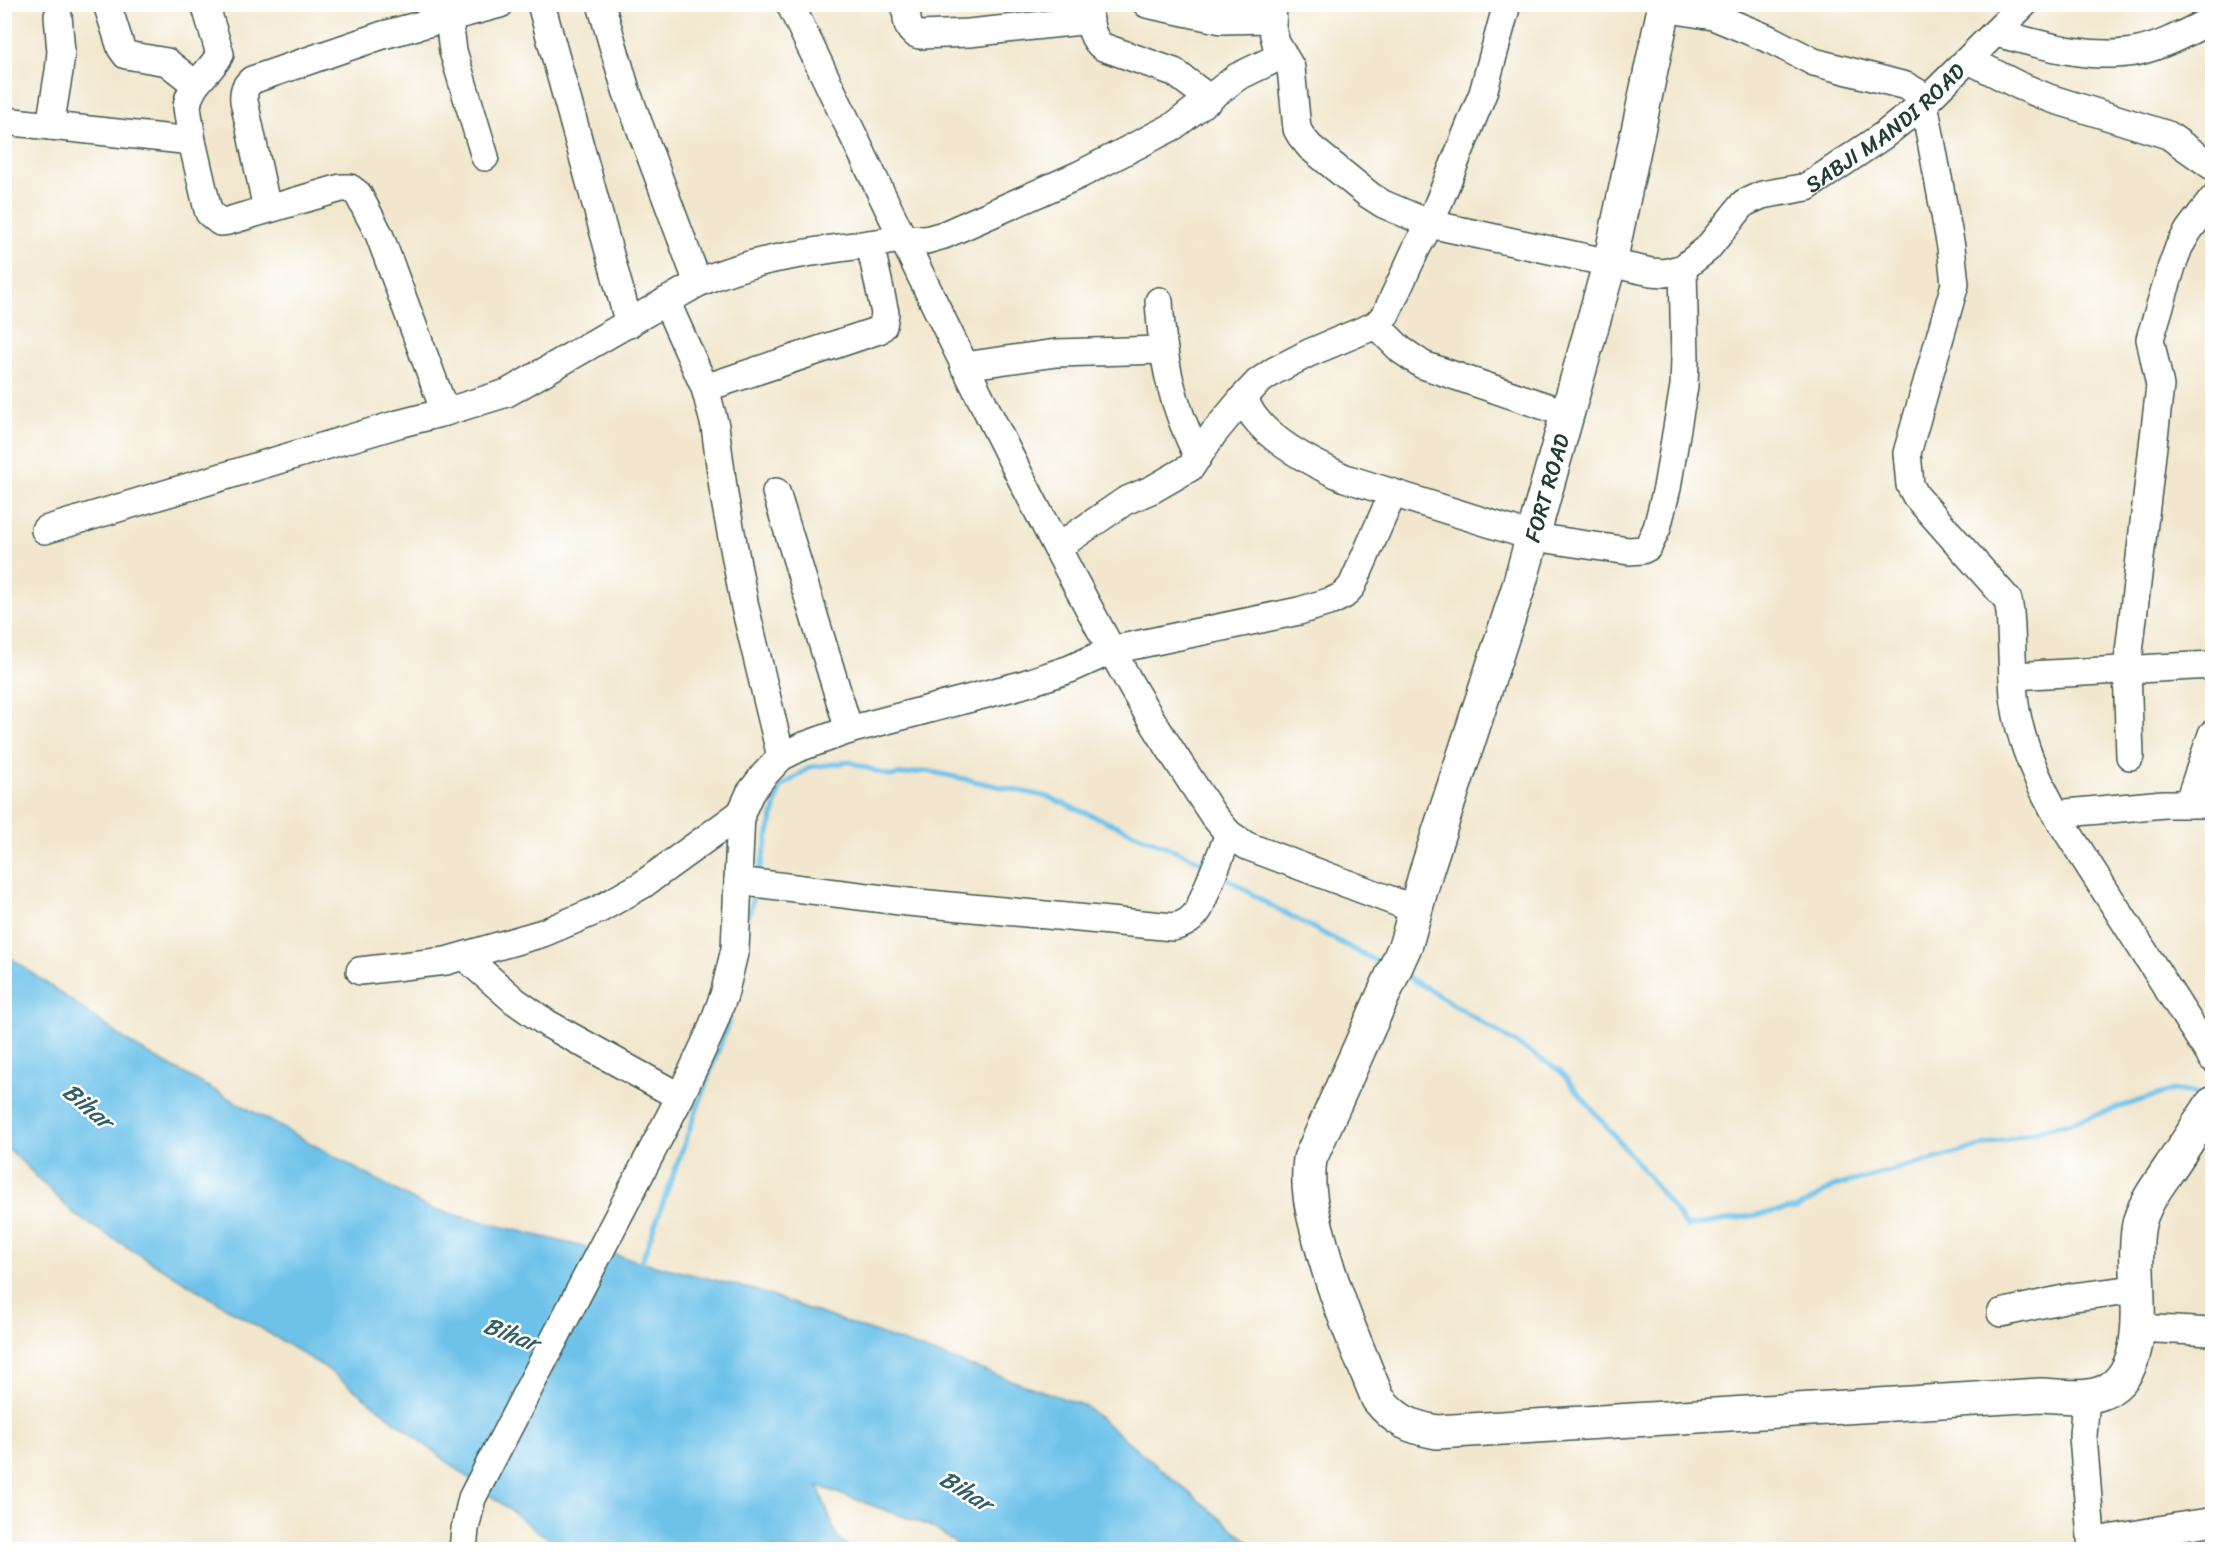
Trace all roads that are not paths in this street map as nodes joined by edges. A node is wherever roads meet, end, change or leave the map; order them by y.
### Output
1 (107, 4) edge
2 (205, 4) edge
3 (500, 4) edge
4 (541, 4) edge
5 (602, 4) edge
6 (790, 4) edge
7 (906, 4) edge
8 (1147, 4) edge
9 (1507, 4) edge
10 (2024, 4) edge
11 (1664, 6) edge
12 (448, 11) edge
13 (1088, 12) edge
14 (1272, 12) edge
15 (58, 16) dead end
16 (2212, 20) edge
17 (1997, 33) junction
18 (1283, 55) junction
19 (1969, 60) junction
20 (195, 84) junction
21 (1210, 99) junction
22 (1924, 103) junction
23 (4, 121) edge
24 (50, 126) junction
25 (192, 141) junction
26 (485, 157) dead end
27 (2212, 166) edge
28 (2212, 200) edge
29 (267, 209) junction
30 (1430, 224) junction
31 (903, 239) junction
32 (870, 244) junction
33 (1610, 262) junction
34 (1683, 268) junction
35 (698, 283) junction
36 (666, 301) junction
37 (1159, 301) dead end
38 (629, 324) junction
39 (1376, 325) junction
40 (1163, 350) junction
41 (964, 366) junction
42 (705, 388) junction
43 (1243, 398) junction
44 (445, 412) junction
45 (1568, 414) junction
46 (1198, 457) junction
47 (776, 492) dead end
48 (1394, 493) junction
49 (45, 530) dead end
50 (1533, 537) junction
51 (1058, 547) junction
52 (1112, 650) junction
53 (2212, 665) edge
54 (2127, 669) junction
55 (2013, 676) junction
56 (849, 730) junction
57 (2212, 734) edge
58 (2130, 756) dead end
59 (781, 757) junction
60 (2200, 804) edge
61 (741, 813) junction
62 (2056, 814) junction
63 (1229, 834) junction
64 (738, 881) junction
65 (1417, 910) junction
66 (465, 957) junction
67 (360, 971) dead end
68 (2212, 1058) edge
69 (680, 1097) junction
70 (2212, 1104) edge
71 (2137, 1289) junction
72 (2001, 1313) dead end
73 (2138, 1329) junction
74 (2212, 1332) edge
75 (2086, 1396) junction
76 (2212, 1522) edge
77 (2092, 1545) edge
78 (463, 1550) edge

1 - 20 street
2 - 20 street
3 - 12 street
4 - 38 street
5 - 35 street
6 - 31 street
7 - 13 street
8 - 14 street
9 - 30 street
10 - 17 street, SABJI MANDI ROAD
11 - 22 street
11 - 33 main road, FORT ROAD
12 - 26 street
12 - 29 street
13 - 21 street
14 - 18 street
15 - 24 street
16 - 17 street
17 - 19 street, SABJI MANDI ROAD
18 - 21 street
18 - 30 street
19 - 22 street, SABJI MANDI ROAD
19 - 27 street
20 - 25 street
21 - 31 street
22 - 34 street, SABJI MANDI ROAD
22 - 55 street
23 - 24 street
24 - 25 street
25 - 29 street
28 - 54 street
29 - 44 street
30 - 33 street
30 - 39 street
31 - 32 street
31 - 41 street
32 - 35 street
32 - 42 street
33 - 34 street
33 - 45 main road, FORT ROAD
34 - 50 street
35 - 36 street
36 - 38 street
36 - 42 street
37 - 40 street
38 - 44 street
39 - 43 street
39 - 45 street
40 - 41 street
40 - 46 street
41 - 51 street
42 - 59 street
43 - 46 street
43 - 48 street
44 - 49 street
45 - 50 main road, FORT ROAD
46 - 51 street
47 - 56 street
48 - 50 street
48 - 52 street
50 - 65 main road, FORT ROAD
51 - 52 street
52 - 56 street
52 - 63 street
53 - 54 street
54 - 55 street
54 - 58 street
55 - 62 street
56 - 59 street
57 - 60 street
59 - 61 street
60 - 62 street
61 - 64 street
61 - 66 street
62 - 68 street
63 - 64 street
63 - 65 street
64 - 69 street
65 - 75 main road, FORT ROAD
66 - 67 street
66 - 69 street
69 - 78 street
70 - 71 main road
71 - 72 street
71 - 73 main road
73 - 74 street
73 - 75 main road
75 - 77 street
76 - 77 street

